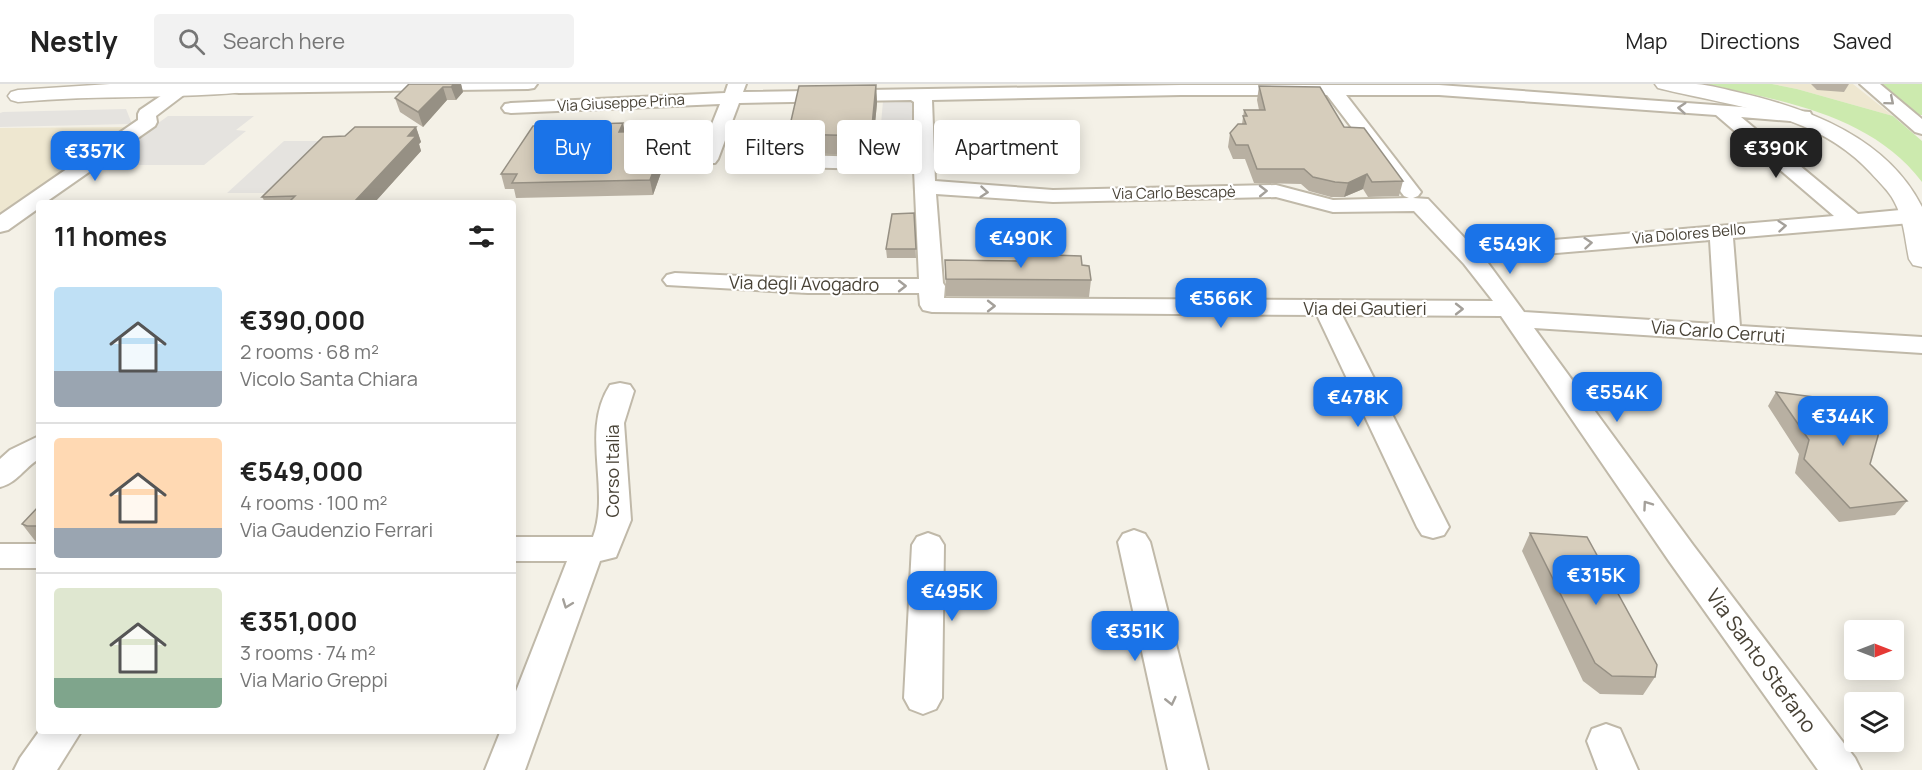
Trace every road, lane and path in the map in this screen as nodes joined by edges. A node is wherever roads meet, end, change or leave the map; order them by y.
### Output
1 (264, 84) edge
2 (528, 84) edge
3 (1665, 84) edge
4 (1869, 84) edge
5 (456, 85) edge
6 (1283, 87) edge
7 (239, 88) junction
8 (914, 90) edge
9 (1333, 91) junction
10 (734, 92) edge
11 (171, 97) junction
12 (13, 102) edge
13 (511, 108) dead end
14 (1722, 111) junction
15 (1803, 116) junction
16 (1922, 128) edge
17 (713, 146) edge
18 (825, 162) edge
19 (924, 164) junction
20 (926, 187) junction
21 (1416, 198) junction
22 (1911, 216) junction
23 (1852, 220) junction
24 (0, 225) edge
25 (1721, 231) junction
26 (1467, 254) junction
27 (1922, 259) edge
28 (675, 280) dead end
29 (933, 296) junction
30 (1326, 309) junction
31 (1512, 314) junction
32 (1728, 332) junction
33 (1922, 345) edge
34 (620, 392) dead end
35 (36, 448) edge
36 (0, 477) edge
37 (1433, 527) dead end
38 (1134, 542) dead end
39 (928, 545) dead end
40 (516, 549) edge
41 (597, 549) junction
42 (923, 698) dead end
43 (60, 734) edge
44 (34, 770) edge
45 (505, 770) edge
46 (1188, 770) edge
47 (1841, 770) edge

1 - 7 street
2 - 5 street
3 - 15 street
4 -> 16 street
5 - 7 street
6 - 8 street, Via Giuseppe Prina
6 - 9 street, Via Giuseppe Prina
7 - 11 street
8 - 10 street, Via Giuseppe Prina
8 - 19 street
14 -> 9 street, Via Giuseppe Prina
9 - 21 street, Via Santo Stefano
10 - 13 street, Via Giuseppe Prina
10 - 17 street
11 - 12 street
11 - 24 street
14 - 15 street, Via Giuseppe Prina
14 - 23 street
15 - 22 street
18 - 19 street
19 - 20 street
20 -> 21 street, Via Carlo Bescapè
20 - 29 street
21 - 26 street, Via Santo Stefano
22 - 23 street, Via Dolores Bello
22 - 27 street
25 -> 23 street, Via Dolores Bello
26 -> 25 street, Via Dolores Bello
25 - 32 street
26 - 31 street, Via Santo Stefano
28 -> 29 street, Via degli Avogadro
29 -> 30 street, Via dei Gautieri
30 -> 31 street, Via dei Gautieri
30 - 37 street
31 - 32 street, Via Carlo Cerruti
47 -> 31 street, Via Santo Stefano
32 - 33 street, Via Carlo Cerruti
34 - 41 street, Corso Italia
35 - 36 street
38 -> 46 street
39 - 42 street
40 - 41 street
41 -> 45 street, Corso Italia
43 - 44 street

